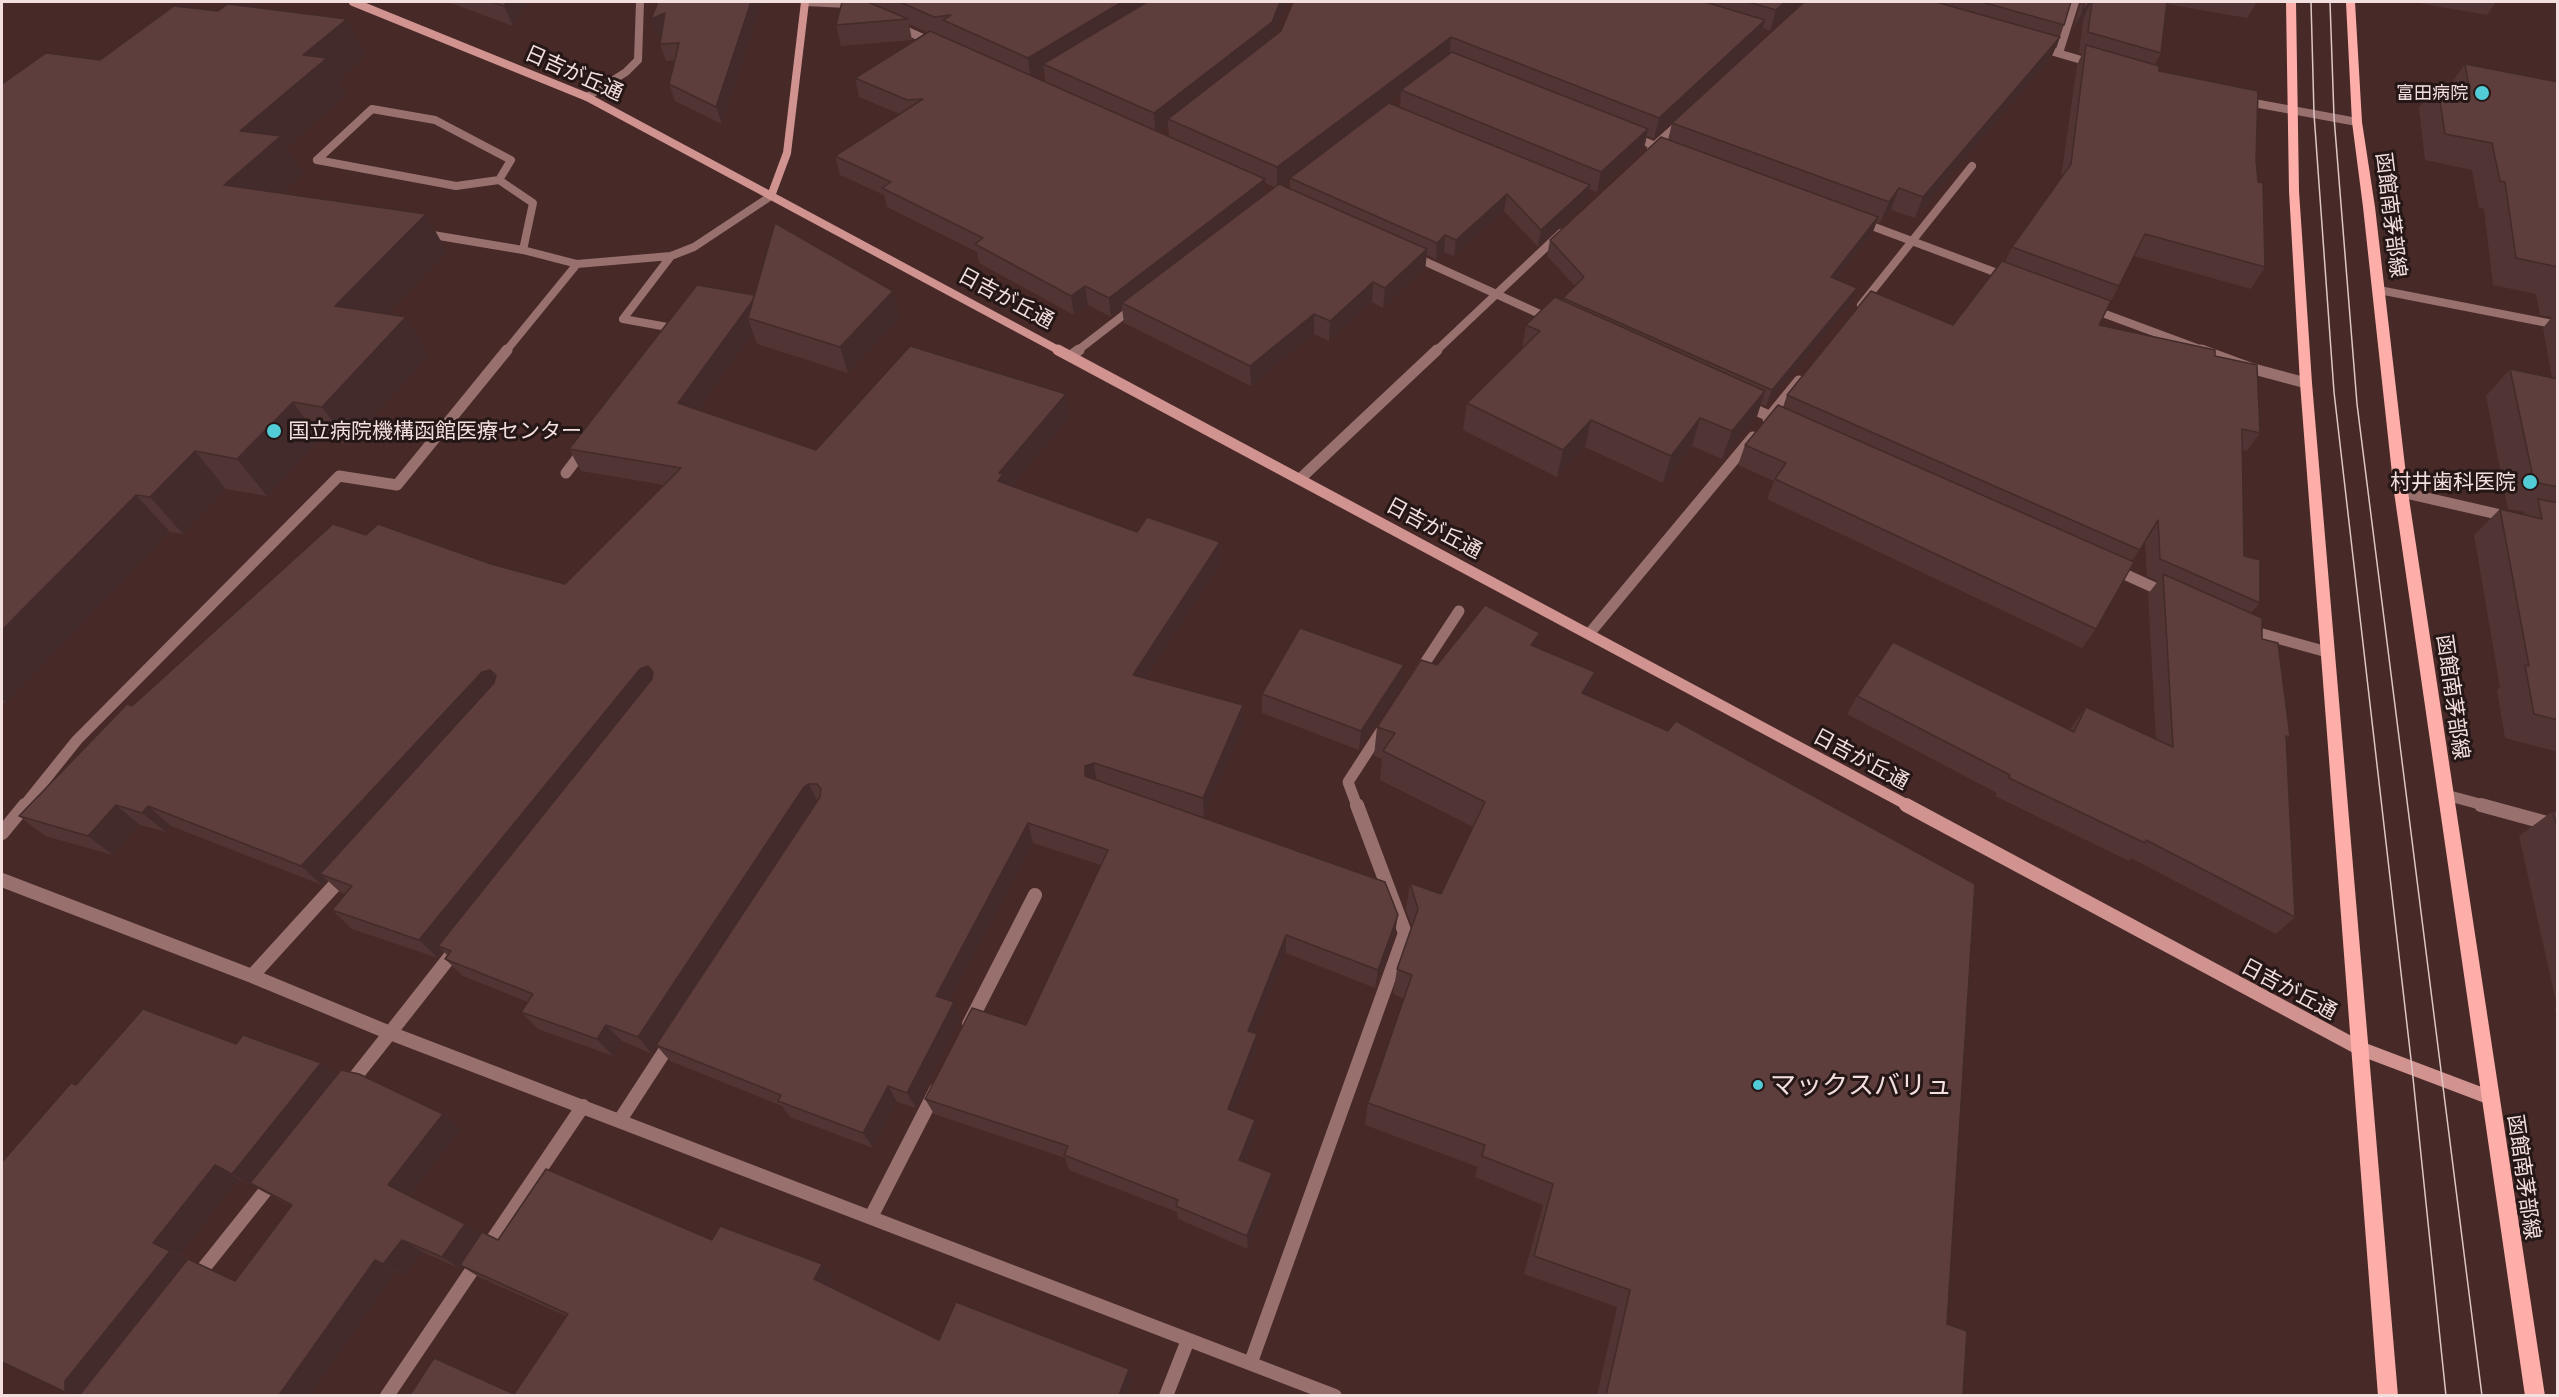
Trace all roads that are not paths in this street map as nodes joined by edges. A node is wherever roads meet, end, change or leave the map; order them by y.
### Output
1 (353, 2) edge
2 (640, 2) edge
3 (805, 2) edge
4 (2075, 2) edge
5 (2291, 2) edge
6 (2350, 2) edge
7 (868, 13) edge
8 (889, 22) edge
9 (2026, 44) edge
10 (939, 45) edge
11 (2059, 54) junction
12 (2102, 66) edge
13 (587, 97) junction
14 (2234, 99) edge
15 (2291, 110) junction
16 (1688, 115) edge
17 (2357, 122) junction
18 (1622, 133) edge
19 (1655, 146) junction
20 (1646, 153) edge
21 (1677, 154) edge
22 (1972, 166) edge
23 (500, 180) junction
24 (771, 196) junction
25 (1846, 216) edge
26 (1572, 222) edge
27 (407, 231) edge
28 (1913, 241) junction
29 (524, 250) junction
30 (1398, 250) edge
31 (671, 256) junction
32 (578, 264) junction
33 (2022, 282) edge
34 (2379, 290) junction
35 (1496, 294) junction
36 (1147, 297) edge
37 (2076, 303) edge
38 (1853, 315) edge
39 (1562, 324) edge
40 (2558, 325) edge
41 (666, 338) edge
42 (1072, 355) junction
43 (1808, 370) edge
44 (2306, 383) junction
45 (1737, 402) edge
46 (1770, 416) junction
47 (1792, 426) edge
48 (595, 435) edge
49 (566, 473) dead end
50 (1301, 478) junction
51 (2401, 492) junction
52 (2524, 520) edge
53 (2096, 562) edge
54 (2173, 596) edge
55 (1459, 611) dead end
56 (2238, 625) edge
57 (1589, 634) junction
58 (2327, 652) junction
59 (1409, 687) edge
60 (1391, 715) edge
61 (2446, 795) junction
62 (2558, 826) edge
63 (2, 833) edge
64 (354, 863) edge
65 (2, 880) edge
66 (1367, 880) edge
67 (1389, 888) junction
68 (1035, 895) dead end
69 (464, 939) edge
70 (252, 976) junction
71 (679, 1030) edge
72 (390, 1033) junction
73 (961, 1040) edge
74 (2359, 1048) junction
75 (945, 1072) edge
76 (339, 1098) edge
77 (2491, 1098) junction
78 (583, 1106) junction
79 (620, 1120) junction
80 (287, 1163) edge
81 (871, 1218) junction
82 (184, 1293) edge
83 (1188, 1340) junction
84 (1251, 1362) junction
85 (387, 1395) edge
86 (1166, 1395) edge
87 (1335, 1395) edge
88 (2388, 1395) edge
89 (2535, 1395) edge

1 - 13 street, 日吉が丘通
2 - 13 street
3 - 7 street
3 - 24 street
4 - 11 street
5 - 15 main road
6 - 17 main road, 函館南茅部線
8 - 10 street
9 - 11 street
11 - 12 street
13 - 24 street, 日吉が丘通
14 - 15 street
15 - 17 street
15 - 44 main road
16 - 19 street
17 - 34 main road, 函館南茅部線
18 - 19 street
19 - 20 street
19 - 21 street
22 - 28 street
23 - 23 street
23 - 29 street
24 - 31 street
24 - 42 street, 日吉が丘通
25 - 28 street
26 - 35 street
27 - 29 street
28 - 33 street
28 - 38 street
29 - 32 street
30 - 35 street
31 - 32 street
31 - 41 street
32 - 63 street
34 - 40 street
34 - 51 main road, 函館南茅部線
35 - 39 street
35 - 50 street
36 - 42 street
37 - 44 street
42 - 50 street, 日吉が丘通
43 - 46 street
44 - 58 main road
45 - 46 street
46 - 47 street
46 - 57 street
48 - 49 street
50 - 57 street, 日吉が丘通
51 - 52 street
51 - 61 main road, 函館南茅部線
53 - 54 street
55 - 59 street
56 - 58 street
57 - 74 street, 日吉が丘通
58 - 74 main road
60 - 67 street
61 - 62 street
61 - 77 main road, 函館南茅部線
64 - 70 street
65 - 70 street
66 - 67 street
67 - 84 street
68 - 73 street
69 - 72 street
70 - 72 street
71 - 79 street
72 - 76 street
72 - 78 street
74 - 77 street, 日吉が丘通
74 - 88 main road
75 - 81 street
77 - 89 main road, 函館南茅部線
78 - 79 street
78 - 85 street
79 - 81 street
80 - 82 street
81 - 83 street
83 - 84 street
83 - 86 street
84 - 87 street

